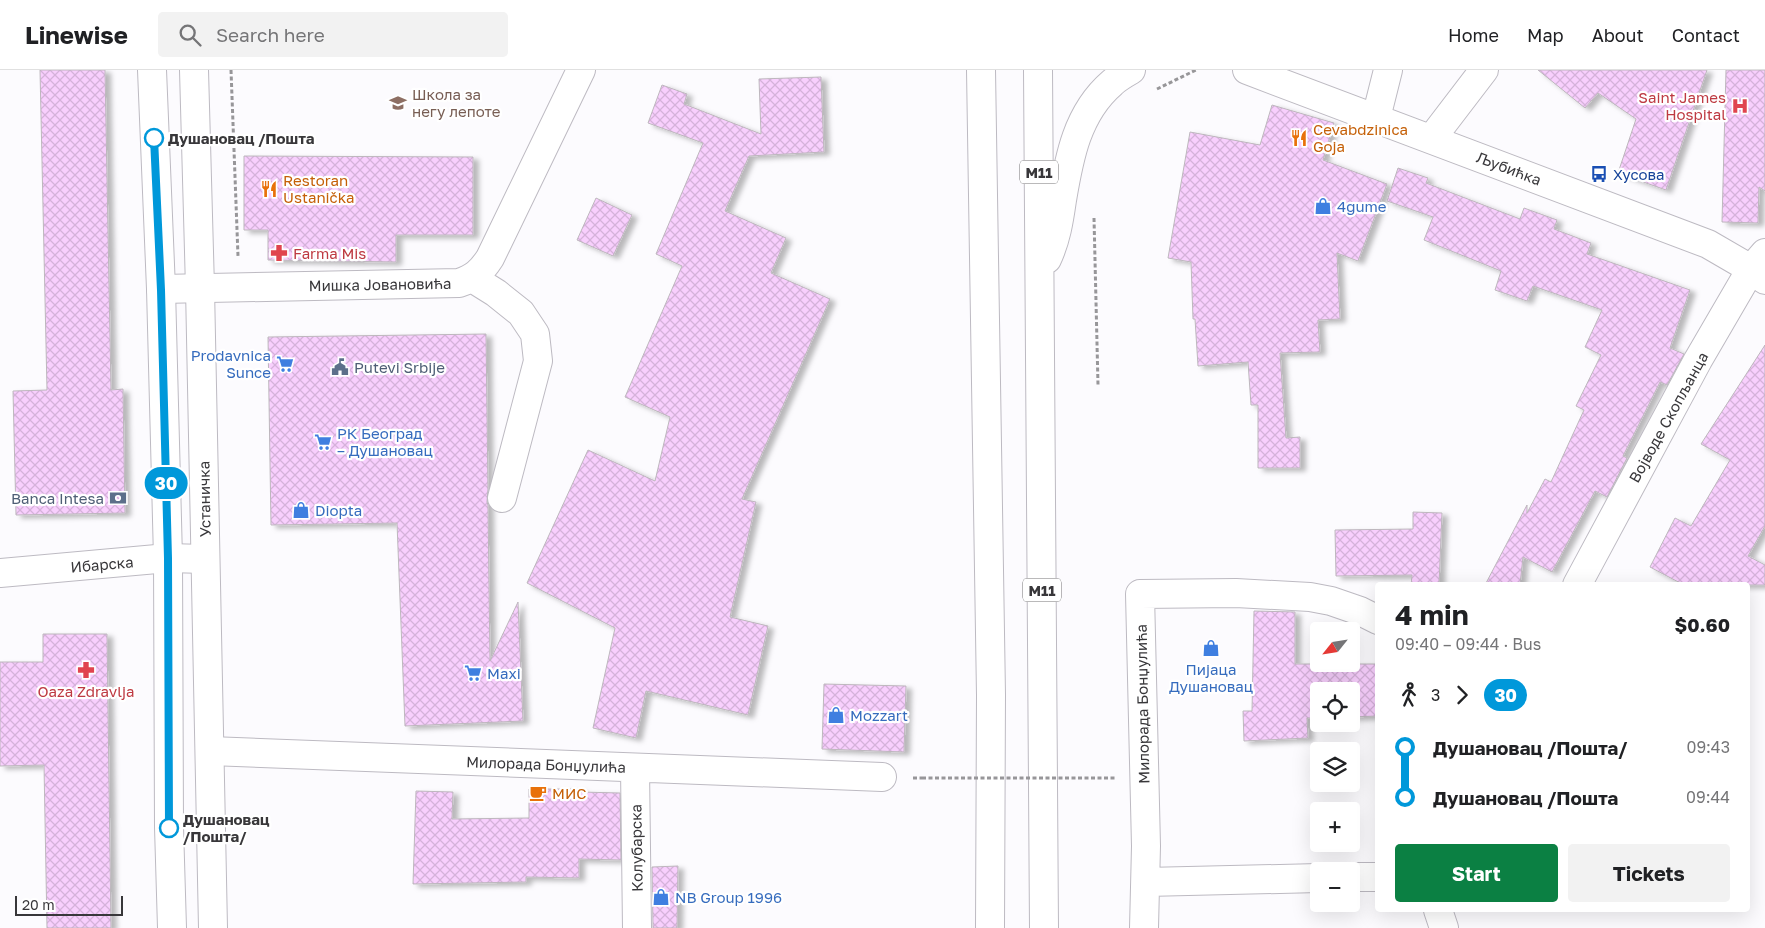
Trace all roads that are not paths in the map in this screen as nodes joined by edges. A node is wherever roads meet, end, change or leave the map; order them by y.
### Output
1 (152, 70) edge
2 (194, 70) edge
3 (581, 70) edge
4 (981, 70) edge
5 (1038, 70) edge
6 (1130, 70) edge
7 (1247, 70) edge
8 (1388, 70) edge
9 (1484, 70) edge
10 (1376, 118) junction
11 (1432, 138) junction
12 (1760, 267) edge
13 (1040, 274) junction
14 (472, 278) junction
15 (200, 288) junction
16 (161, 290) junction
17 (502, 498) dead end
18 (168, 558) junction
19 (205, 559) junction
20 (0, 573) edge
21 (1579, 582) edge
22 (1375, 618) edge
23 (210, 751) junction
24 (635, 768) junction
25 (882, 777) dead end
26 (1360, 877) edge
27 (1375, 877) edge
28 (1310, 878) edge
29 (1146, 882) junction
30 (1439, 912) edge
31 (172, 928) edge
32 (213, 928) edge
33 (636, 928) edge
34 (990, 928) edge
35 (1044, 928) edge
36 (1144, 928) edge
37 (1444, 928) edge

1 - 16 main road
2 - 15 main road, Устаничка
3 - 14 main road, Мишка Јовановића
4 - 34 main road
5 - 13 main road, M11
6 - 13 main road
7 - 10 main road, Љубићка
8 - 10 main road
9 - 11 main road
10 - 11 main road, Љубићка
11 - 12 main road, Љубићка
12 - 21 main road, Војводе Скопљанца
13 - 35 main road, M11
14 - 15 main road, Мишка Јовановића
14 - 17 main road
15 - 16 main road, Мишка Јовановића
15 - 19 main road, Устаничка
16 - 18 main road
18 - 19 main road, Ибарска
18 - 20 main road, Ибарска
18 - 31 main road
19 - 23 main road, Устаничка
22 - 29 main road, Милорада Бонџулића
23 - 24 main road, Милорада Бонџулића
23 - 32 main road, Устаничка
24 - 25 main road, Милорада Бонџулића
24 - 33 main road, Колубарска
26 - 27 main road
28 - 29 main road
29 - 36 main road
30 - 37 main road

